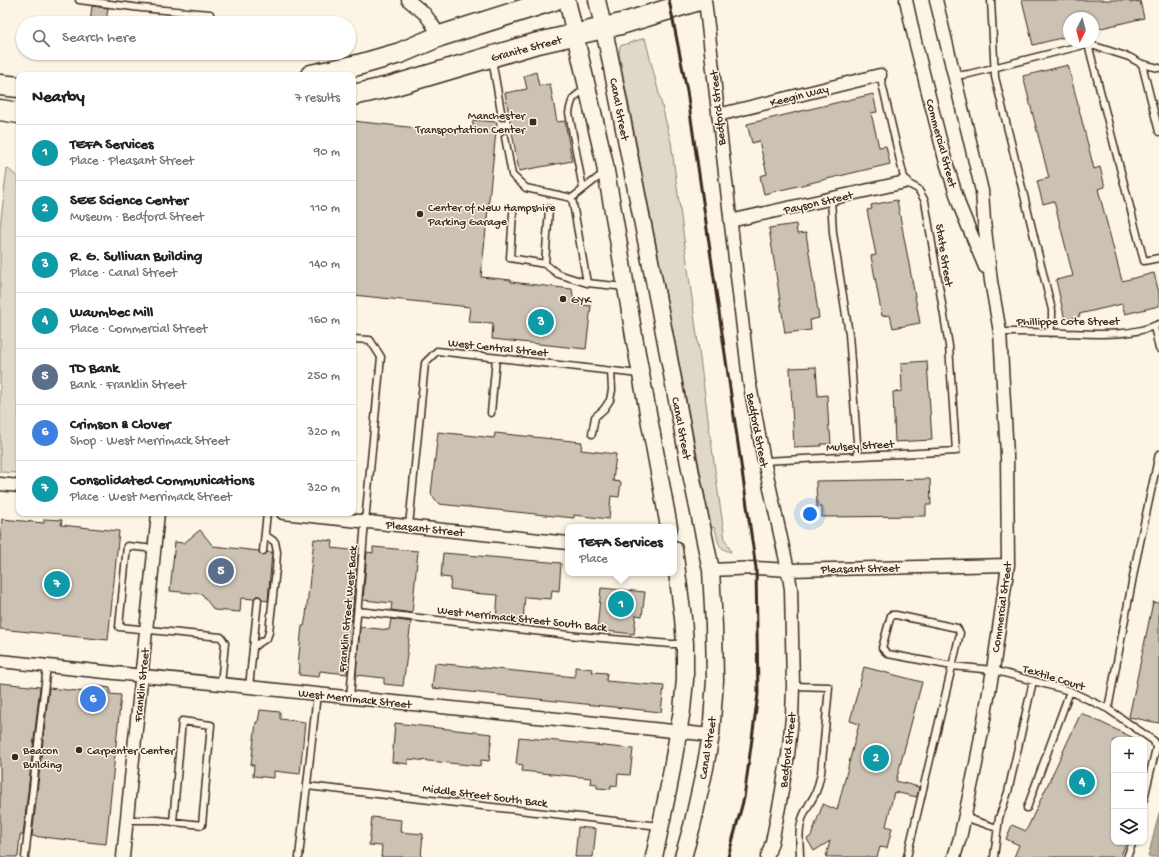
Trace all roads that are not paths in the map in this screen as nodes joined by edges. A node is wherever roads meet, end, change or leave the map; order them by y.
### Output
1 (79, 0) edge
2 (408, 0) edge
3 (554, 0) edge
4 (567, 0) edge
5 (597, 0) edge
6 (699, 0) edge
7 (705, 0) edge
8 (906, 0) edge
9 (936, 0) edge
10 (991, 0) edge
11 (210, 14) dead end
12 (604, 28) junction
13 (576, 34) junction
14 (440, 36) junction
15 (1099, 47) edge
16 (1072, 48) edge
17 (1089, 48) edge
18 (492, 57) junction
19 (1142, 64) junction
20 (994, 68) junction
21 (1159, 68) edge
22 (325, 72) edge
23 (880, 75) joint
24 (954, 76) junction
25 (0, 85) edge
26 (16, 87) edge
27 (588, 88) junction
28 (356, 95) edge
29 (0, 110) edge
30 (16, 113) edge
31 (718, 114) junction
32 (502, 117) dead end
33 (1159, 132) edge
34 (505, 136) dead end
35 (606, 172) junction
36 (905, 182) junction
37 (583, 189) junction
38 (572, 198) junction
39 (830, 199) junction
40 (549, 209) dead end
41 (513, 213) dead end
42 (730, 221) junction
43 (1159, 258) edge
44 (545, 264) junction
45 (991, 281) junction
46 (587, 283) junction
47 (626, 288) junction
48 (1156, 325) edge
49 (1000, 332) junction
50 (1050, 333) junction
51 (356, 339) edge
52 (1159, 349) edge
53 (496, 358) junction
54 (611, 371) junction
55 (641, 374) junction
56 (491, 413) dead end
57 (592, 434) dead end
58 (956, 451) joint
59 (1159, 454) edge
60 (858, 456) junction
61 (764, 461) junction
62 (0, 484) edge
63 (16, 486) edge
64 (158, 516) edge
65 (267, 516) edge
66 (310, 516) edge
67 (365, 522) junction
68 (668, 524) edge
69 (409, 526) junction
70 (265, 535) junction
71 (565, 543) edge
72 (155, 549) junction
73 (263, 551) dead end
74 (1008, 565) junction
75 (711, 570) junction
76 (788, 570) junction
77 (677, 576) edge
78 (258, 600) dead end
79 (358, 611) junction
80 (147, 629) junction
81 (685, 644) junction
82 (253, 647) junction
83 (0, 661) edge
84 (47, 666) junction
85 (952, 666) junction
86 (993, 670) junction
87 (142, 676) junction
88 (1033, 681) junction
89 (221, 684) junction
90 (793, 686) junction
91 (249, 687) junction
92 (1070, 691) junction
93 (318, 694) junction
94 (350, 697) junction
95 (1108, 709) junction
96 (678, 732) junction
97 (711, 735) junction
98 (307, 786) junction
99 (1147, 786) edge
100 (1027, 808) dead end
101 (964, 817) junction
102 (127, 820) junction
103 (173, 822) junction
104 (661, 826) junction
105 (997, 828) junction
106 (1132, 845) edge
107 (25, 857) edge
108 (123, 857) edge
109 (299, 857) edge
110 (654, 857) edge
111 (683, 857) edge
112 (767, 857) edge
113 (800, 857) edge
114 (907, 857) edge
115 (954, 857) edge
116 (994, 857) edge
117 (1127, 857) edge

1 - 11 lane
2 - 14 street
3 - 14 main road
4 - 13 street
5 - 12 street, Canal Street
6 - 12 main road, Granite Street
7 - 31 street, Bedford Street
8 - 45 street, Commercial Street
9 - 24 street, Commercial Street
10 - 20 lane
12 - 13 main road, Granite Street
12 - 75 street, Canal Street
13 - 18 main road, Granite Street
13 - 27 street
14 - 22 main road
15 - 19 lane
16 - 20 lane
17 - 43 lane
18 - 28 main road, Granite Street
18 - 32 lane
19 - 21 lane
19 - 33 lane
20 - 24 lane
20 - 50 lane
23 - 31 street, Keegin Way
23 - 36 lane
24 - 45 street, Commercial Street
25 - 26 main road
27 - 35 street
27 - 37 lane
29 - 30 main road
31 - 42 street, Bedford Street
34 - 38 lane
35 - 37 lane
35 - 47 street
36 - 39 street, Payson Street
36 - 58 lane, State Street
37 - 38 lane
38 - 46 lane
39 - 42 street, Payson Street
39 - 60 lane
40 - 44 lane
41 - 44 lane
42 - 61 street, Bedford Street
44 - 46 lane
45 - 49 street, Commercial Street
46 - 47 lane
47 - 55 street
48 - 50 lane, Phillippe Cote Street
48 - 52 lane
49 - 50 lane, Phillippe Cote Street
49 - 74 street, Commercial Street
51 - 67 lane, Franklin Street West Back
53 - 54 lane, West Central Street
53 - 56 lane
53 - 69 lane, West Central Street
54 - 55 lane, West Central Street
54 - 57 lane
55 - 68 street
58 - 60 lane, Mulsey Street
59 - 95 lane
60 - 61 lane, Mulsey Street
61 - 76 street, Bedford Street
62 - 63 street
64 - 72 street, Franklin Street
65 - 70 lane
66 - 67 street, Pleasant Street
67 - 69 street, Pleasant Street
67 - 79 lane, Franklin Street West Back
69 - 71 street, Pleasant Street
70 - 73 lane
70 - 82 lane
72 - 80 street, Franklin Street
72 - 80 lane
74 - 76 street, Pleasant Street
74 - 86 street, Commercial Street
75 - 76 street, Pleasant Street
75 - 97 street, Canal Street
76 - 90 street, Bedford Street
77 - 81 street
78 - 82 lane
79 - 81 lane, West Merrimack Street South Back
79 - 94 lane, Franklin Street West Back
80 - 87 street, Franklin Street
80 - 89 lane
81 - 96 street
82 - 91 lane
83 - 84 street, West Merrimack Street
84 - 87 street, West Merrimack Street
84 - 107 lane
85 - 85 lane
85 - 86 lane, Textile Court
85 - 114 lane
86 - 88 lane, Textile Court
86 - 101 street, Commercial Street
87 - 89 street, West Merrimack Street
87 - 102 street, Franklin Street
88 - 92 lane, Textile Court
88 - 105 lane
89 - 91 street, West Merrimack Street
90 - 112 street, Bedford Street
90 - 113 lane
91 - 93 street, West Merrimack Street
92 - 95 lane, Textile Court
92 - 100 lane
93 - 94 street, West Merrimack Street
93 - 98 lane
94 - 96 street, West Merrimack Street
95 - 99 lane, Textile Court
96 - 97 street, West Merrimack Street
96 - 104 street
97 - 111 street, Canal Street
98 - 104 lane, Middle Street South Back
98 - 109 lane
101 - 105 lane
101 - 115 street, Commercial Street
102 - 103 lane
102 - 108 street, Franklin Street
103 - 103 lane
104 - 110 street
105 - 116 lane
106 - 117 lane

